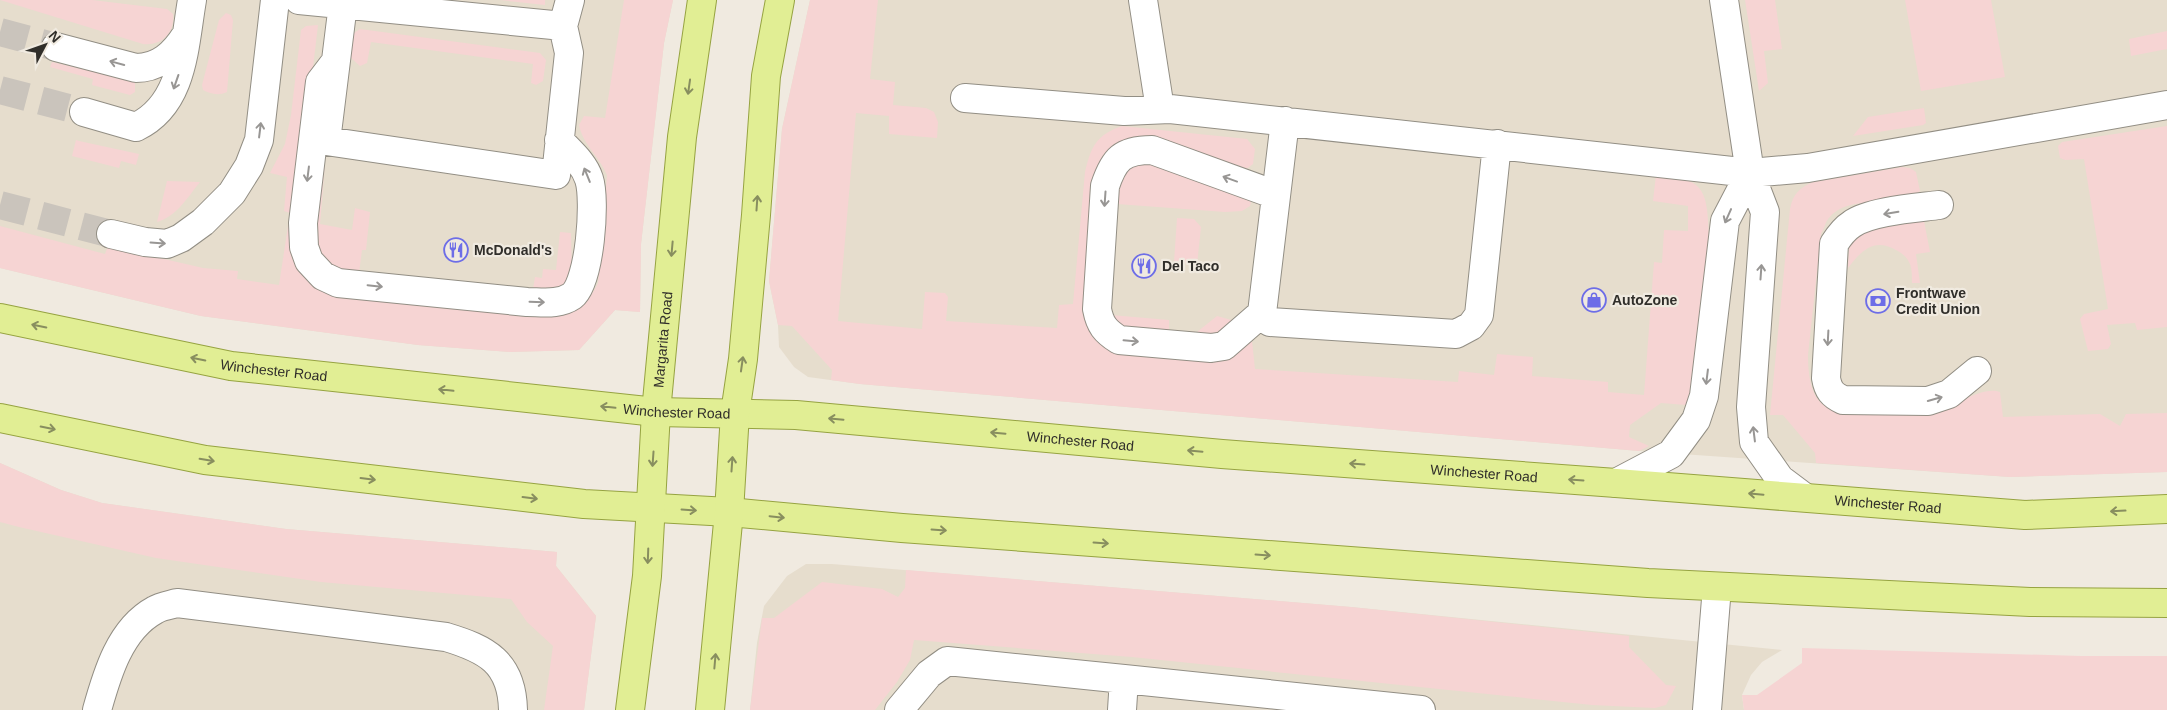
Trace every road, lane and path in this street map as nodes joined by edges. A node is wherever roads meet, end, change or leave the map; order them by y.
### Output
1 (192, 0) edge
2 (275, 0) edge
3 (299, 0) edge
4 (570, 0) edge
5 (702, 0) edge
6 (1143, 0) edge
7 (1724, 0) edge
8 (343, 4) junction
9 (775, 8) edge
10 (563, 26) junction
11 (186, 35) junction
12 (56, 47) tunnel mouth
13 (336, 62) junction
14 (965, 98) dead end
15 (2167, 105) edge
16 (1160, 109) junction
17 (84, 112) tunnel mouth
18 (1285, 121) junction
19 (559, 140) junction
20 (1497, 144) junction
21 (1750, 173) junction
22 (1276, 195) junction
23 (1939, 205) dead end
24 (111, 234) tunnel mouth
25 (1262, 313) junction
26 (0, 318) edge
27 (1977, 371) dead end
28 (656, 412) junction
29 (735, 413) junction
30 (0, 418) edge
31 (1616, 482) junction
32 (1804, 497) junction
33 (650, 507) junction
34 (2167, 509) edge
35 (729, 512) junction
36 (1717, 587) junction
37 (2167, 603) edge
38 (1124, 679) junction
39 (97, 710) edge
40 (513, 710) edge
41 (630, 710) edge
42 (710, 710) edge
43 (899, 710) edge
44 (1122, 710) edge
45 (1421, 710) edge
46 (1707, 710) edge

1 - 11 lane
24 -> 2 lane
3 - 8 lane
4 - 10 lane
5 -> 28 main road, Margarita Road
6 - 16 lane
7 - 21 lane
8 - 10 lane
8 - 13 lane
29 -> 9 main road
10 - 19 lane
11 -> 12 lane
11 -> 17 lane
13 - 19 lane
13 -> 19 lane
14 - 16 lane
15 - 21 lane
16 - 18 lane
18 - 20 lane
18 - 22 lane
20 - 21 lane
20 - 25 lane
21 -> 31 lane
32 -> 21 lane
22 - 25 lane
22 -> 25 lane
23 -> 27 lane
28 -> 26 main road, Winchester Road
28 - 29 main road, Winchester Road
28 -> 33 main road, Margarita Road
31 -> 29 main road, Winchester Road
35 -> 29 main road
30 -> 33 main road
32 -> 31 main road, Winchester Road
34 -> 32 main road, Winchester Road
33 -> 35 main road
33 -> 41 main road, Margarita Road
35 -> 36 main road
42 -> 35 main road
36 - 37 main road
36 - 46 lane
38 - 43 lane
38 - 44 lane
38 - 45 lane
39 - 40 lane

